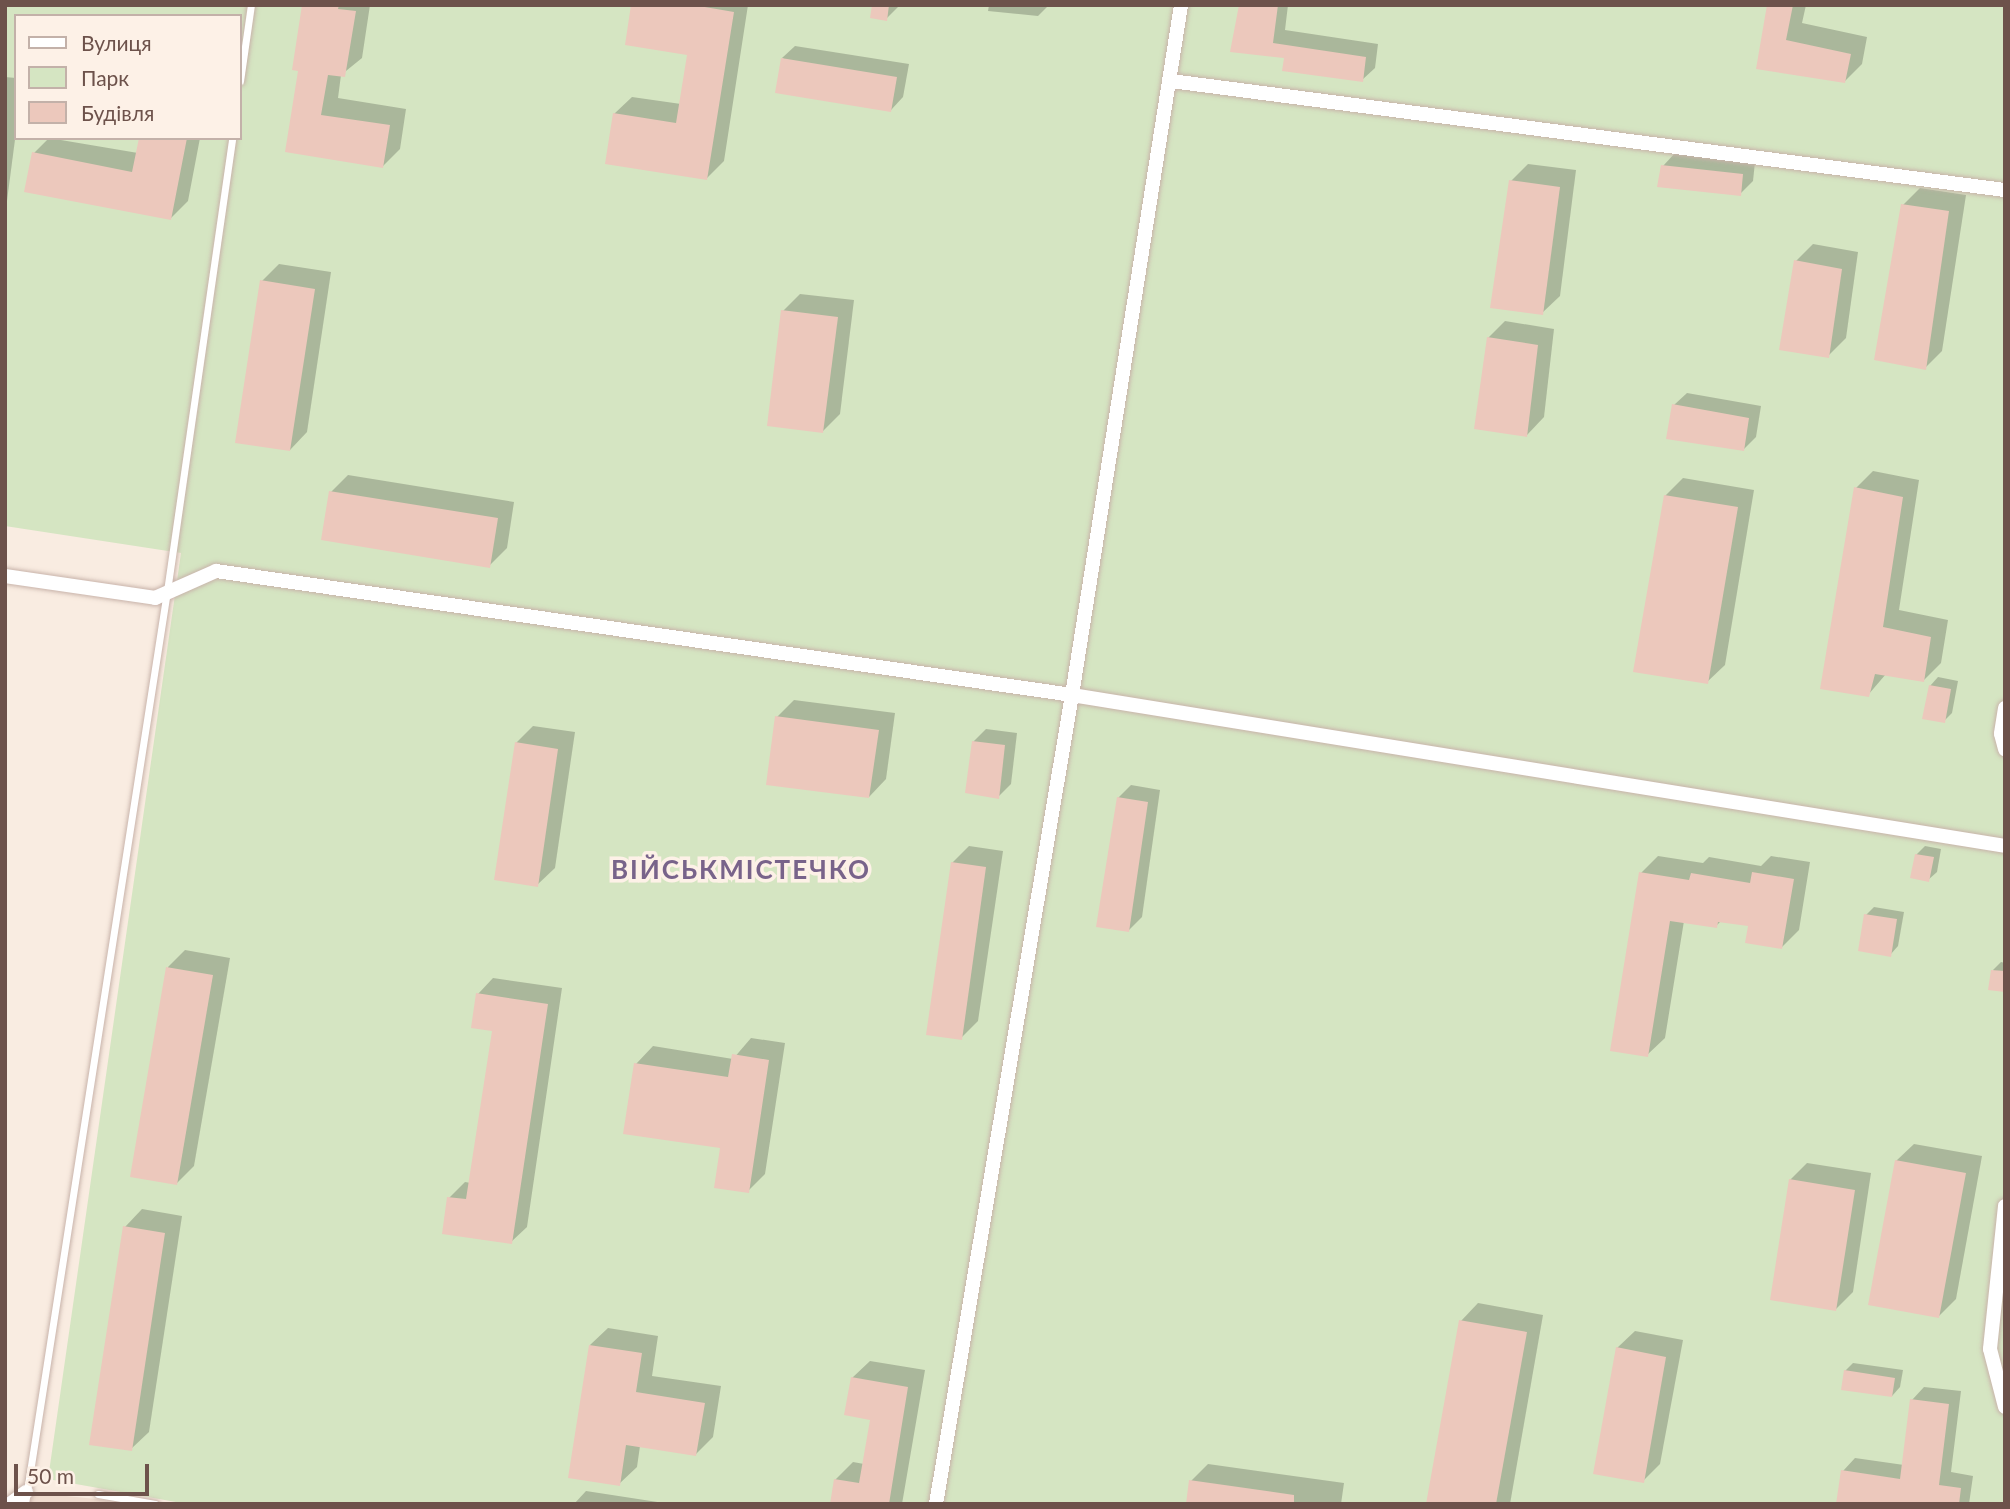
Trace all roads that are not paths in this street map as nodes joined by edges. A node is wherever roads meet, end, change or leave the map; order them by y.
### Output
1 (251, 5) edge
2 (1181, 5) edge
3 (242, 67) edge
4 (1171, 81) junction
5 (232, 140) edge
6 (2005, 190) edge
7 (5, 576) edge
8 (167, 592) junction
9 (1072, 695) junction
10 (2005, 708) edge
11 (2005, 749) edge
12 (2005, 846) edge
13 (2005, 1206) edge
14 (2005, 1407) edge
15 (99, 1494) dead end
16 (26, 1498) edge
17 (10, 1504) edge
18 (155, 1504) edge
19 (936, 1504) edge

1 - 3 lane
2 - 4 street
4 - 6 street
4 - 9 street
5 - 8 lane
7 - 8 street
8 - 9 street
8 - 16 lane
9 - 12 street
9 - 19 street
10 - 11 street
13 - 14 street
15 - 18 lane
16 - 17 street

